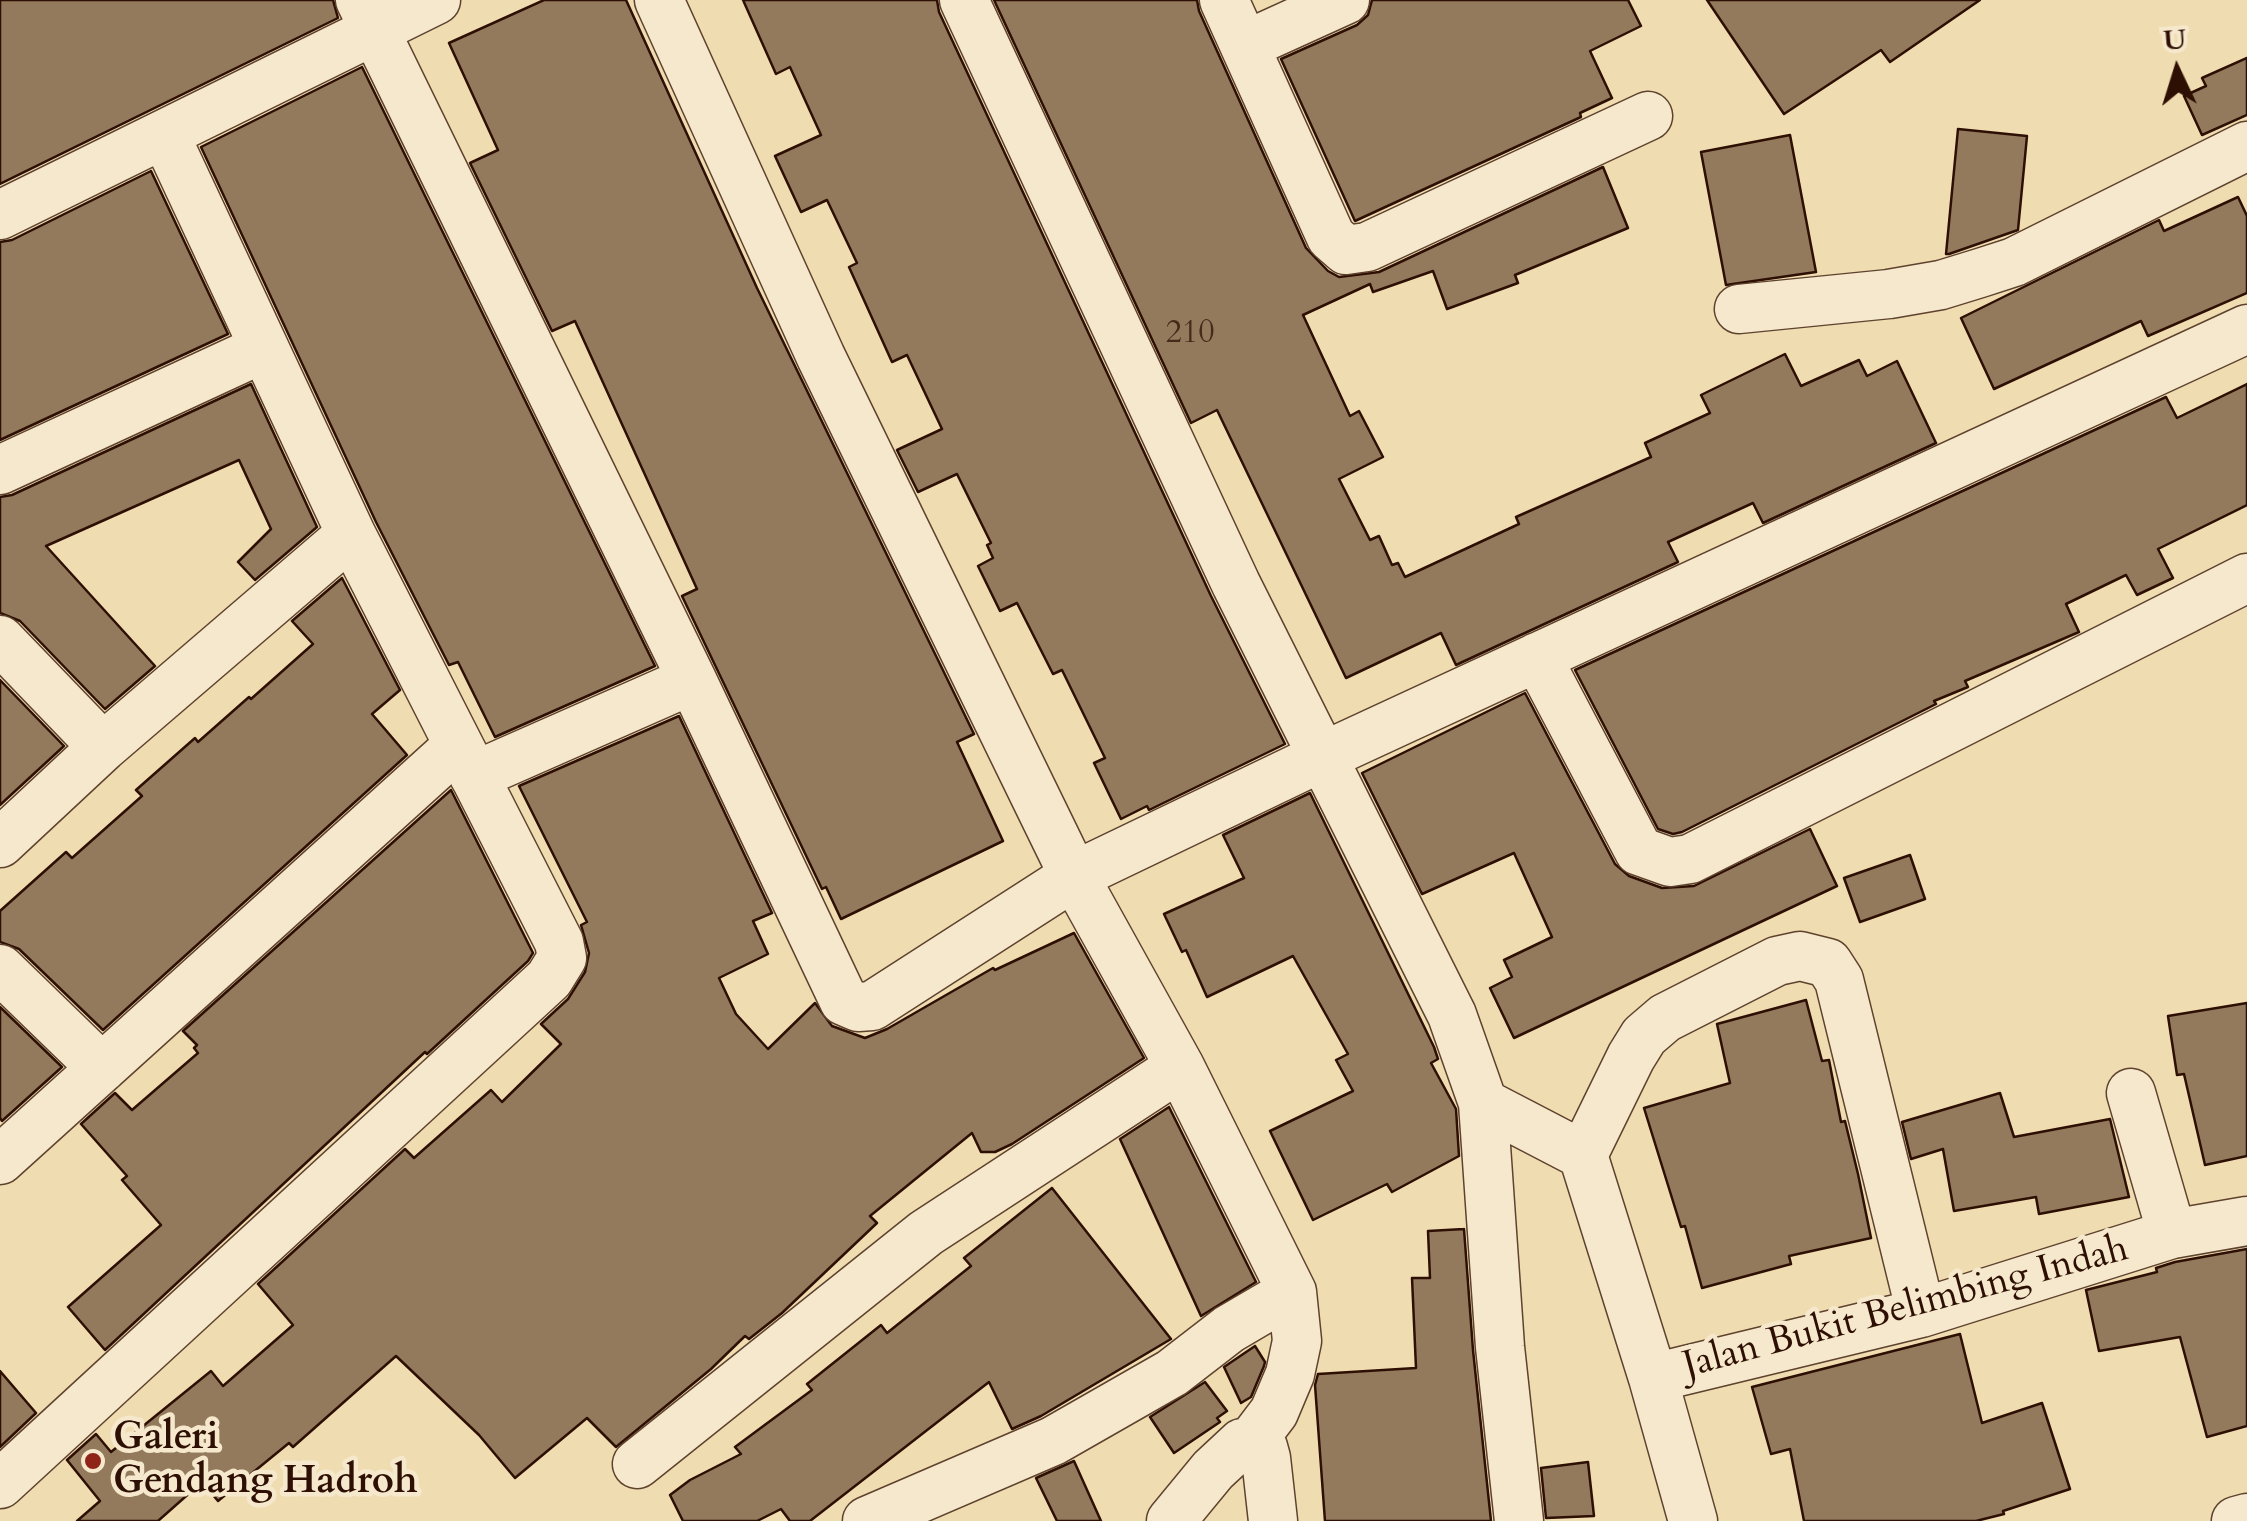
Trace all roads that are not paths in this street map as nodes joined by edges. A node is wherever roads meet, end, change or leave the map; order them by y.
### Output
1 (436, 0) edge
2 (658, 0) edge
3 (964, 0) edge
4 (1224, 0) edge
5 (1344, 0) edge
6 (367, 14) edge
7 (1246, 45) junction
8 (1648, 116) dead end
9 (165, 135) junction
10 (2247, 146) edge
11 (0, 215) edge
12 (1739, 308) dead end
13 (2243, 339) edge
14 (264, 348) junction
15 (0, 470) edge
16 (351, 534) junction
17 (2247, 578) edge
18 (0, 640) edge
19 (1537, 657) junction
20 (692, 680) junction
21 (103, 747) junction
22 (1324, 756) junction
23 (466, 761) junction
24 (0, 843) edge
25 (1074, 876) junction
26 (0, 969) edge
27 (1180, 1067) junction
28 (102, 1068) junction
29 (2132, 1092) dead end
30 (1483, 1103) junction
31 (1583, 1155) junction
32 (0, 1160) edge
33 (2247, 1221) edge
34 (2172, 1234) junction
35 (1292, 1292) junction
36 (1920, 1313) junction
37 (1652, 1378) junction
38 (1252, 1441) junction
39 (637, 1464) dead end
40 (0, 1484) edge
41 (2247, 1518) edge
42 (868, 1521) edge
43 (1171, 1521) edge
44 (1273, 1521) edge
45 (1519, 1521) edge
46 (1693, 1521) edge
47 (2236, 1521) edge

1 - 6 street
2 - 25 street
3 - 22 street
4 - 7 street
5 - 7 street
6 - 9 street
6 - 20 street
7 - 8 street
9 - 11 street
9 - 14 street
10 - 12 street
13 - 19 street
14 - 15 street
14 - 16 street
16 - 21 street
16 - 23 street
17 - 19 street
18 - 21 street
19 - 22 street
20 - 23 street
20 - 25 street
21 - 24 street
22 - 25 street
22 - 30 street
23 - 28 street
23 - 40 street
25 - 27 street
26 - 28 street
27 - 35 street
27 - 39 street
28 - 32 street
29 - 34 street
30 - 31 street
30 - 45 street
31 - 36 street
31 - 37 street
33 - 34 street, Jalan Bukit Belimbing Indah
34 - 36 street, Jalan Bukit Belimbing Indah
35 - 38 street
35 - 42 street
36 - 37 street, Jalan Bukit Belimbing Indah
37 - 46 street, Jalan Bukit Belimbing Indah
38 - 43 street
38 - 44 street
41 - 47 street

